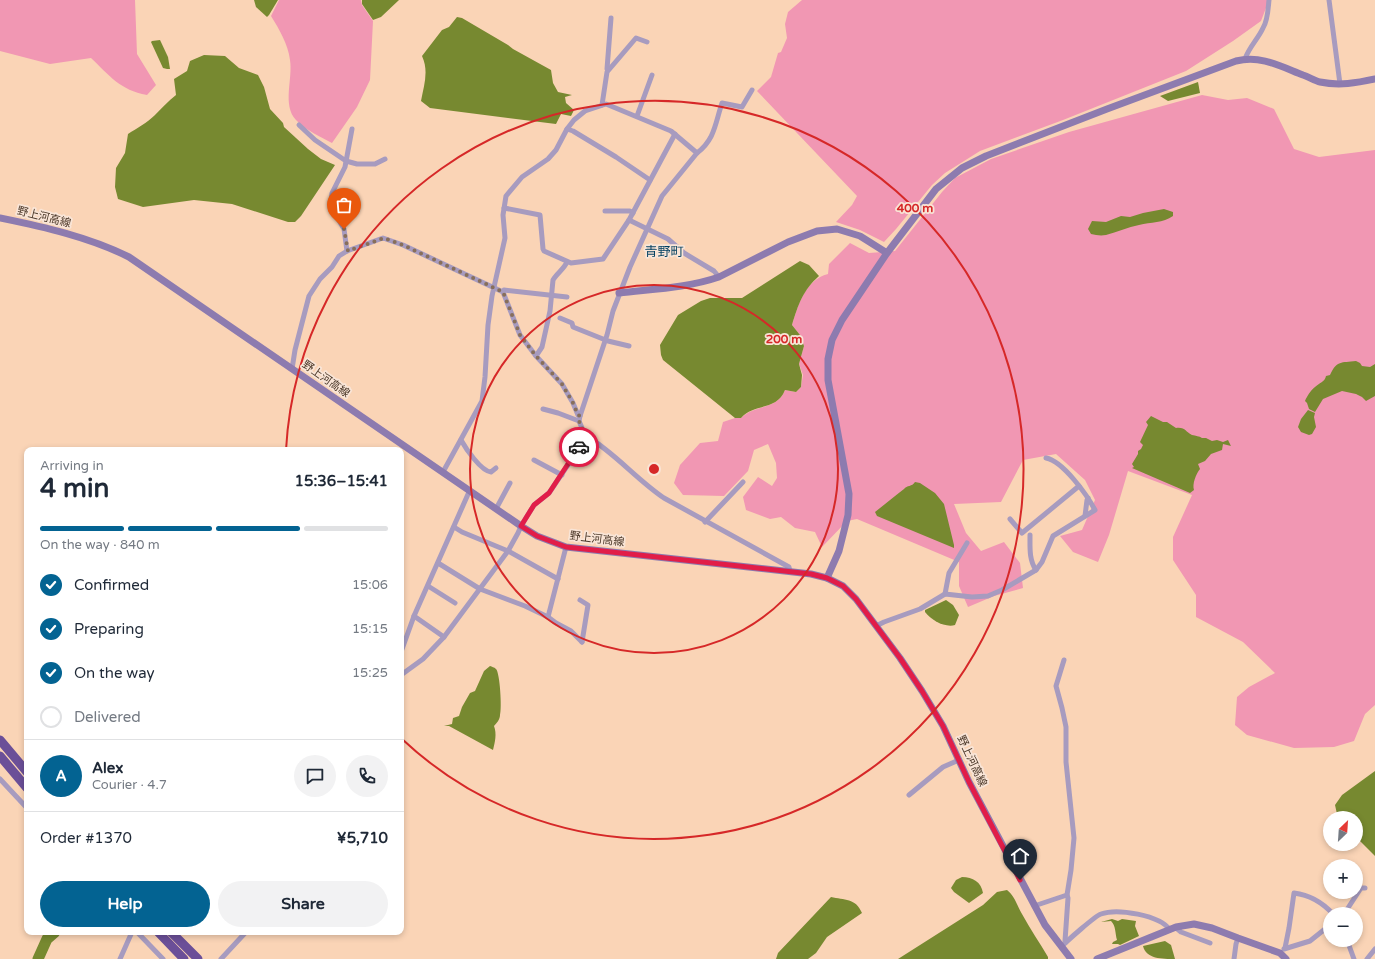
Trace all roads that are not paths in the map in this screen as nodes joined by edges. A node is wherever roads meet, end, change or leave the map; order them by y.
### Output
1 (1269, 0) edge
2 (1329, 0) edge
3 (611, 18) dead end
4 (646, 42) dead end
5 (1245, 59) junction
6 (608, 70) junction
7 (652, 75) dead end
8 (1375, 78) edge
9 (1340, 84) junction
10 (752, 90) dead end
11 (602, 105) junction
12 (637, 116) junction
13 (299, 125) dead end
14 (352, 129) dead end
15 (567, 129) junction
16 (674, 134) junction
17 (697, 153) junction
18 (385, 159) dead end
19 (346, 161) junction
20 (650, 180) junction
21 (504, 208) junction
22 (606, 211) dead end
23 (633, 213) junction
24 (0, 218) edge
25 (629, 220) junction
26 (647, 229) junction
27 (348, 251) junction
28 (887, 253) junction
29 (567, 262) junction
30 (719, 277) junction
31 (494, 287) junction
32 (503, 292) junction
33 (619, 293) junction
34 (551, 294) junction
35 (567, 297) dead end
36 (560, 318) dead end
37 (605, 340) junction
38 (629, 346) dead end
39 (536, 356) junction
40 (292, 369) junction
41 (543, 409) dead end
42 (580, 418) junction
43 (585, 435) junction
44 (460, 440) junction
45 (1046, 458) dead end
46 (534, 460) dead end
47 (496, 468) dead end
48 (443, 472) junction
49 (562, 475) junction
50 (743, 482) dead end
51 (510, 483) dead end
52 (1079, 486) junction
53 (470, 492) junction
54 (1088, 498) junction
55 (496, 509) junction
56 (1085, 516) junction
57 (1010, 519) dead end
58 (705, 522) junction
59 (521, 526) junction
60 (454, 527) junction
61 (1030, 535) dead end
62 (967, 542) dead end
63 (566, 547) junction
64 (508, 551) junction
65 (438, 563) junction
66 (1036, 570) junction
67 (790, 571) junction
68 (827, 578) junction
69 (558, 579) junction
70 (428, 586) junction
71 (480, 589) junction
72 (945, 594) junction
73 (580, 600) dead end
74 (455, 603) dead end
75 (414, 616) junction
76 (548, 617) junction
77 (876, 626) junction
78 (444, 637) junction
79 (404, 644) edge
80 (1064, 660) dead end
81 (404, 673) edge
82 (0, 740) edge
83 (0, 756) edge
84 (959, 760) junction
85 (24, 768) edge
86 (0, 779) edge
87 (24, 784) edge
88 (909, 795) dead end
89 (24, 805) edge
90 (1365, 888) dead end
91 (1067, 895) junction
92 (1034, 906) junction
93 (1325, 907) edge
94 (1349, 907) edge
95 (1172, 929) junction
96 (1323, 931) edge
97 (131, 935) edge
98 (140, 935) edge
99 (161, 935) edge
100 (174, 935) edge
101 (243, 935) edge
102 (1238, 938) junction
103 (1210, 943) dead end
104 (1064, 945) junction
105 (1350, 947) edge
106 (1375, 949) edge
107 (1283, 951) junction
108 (1070, 958) edge
109 (120, 959) edge
110 (163, 959) edge
111 (184, 959) edge
112 (198, 959) edge
113 (221, 959) edge
114 (1097, 959) edge
115 (1234, 959) edge
116 (1286, 959) edge
117 (1354, 959) edge
118 (1366, 959) edge

1 - 5 street
2 - 9 street
3 - 6 street
4 - 6 street
5 - 9 street
5 - 28 street
6 - 11 street
7 - 12 street
8 - 9 street
10 - 17 street
11 - 12 street
11 - 15 street
12 - 16 street
13 - 19 street
14 - 19 street
15 - 20 street
15 - 21 street
16 - 17 street
16 - 20 street
17 - 26 street
18 - 19 street
19 - 27 street
20 - 23 street
21 - 29 street
21 - 31 street
22 - 23 street
23 - 25 street
24 - 40 street, 野上河高線
25 - 26 street
25 - 29 street
26 - 30 street
26 - 33 street
27 - 31 street
27 - 40 street
28 - 30 street
28 - 68 street
29 - 34 street
30 - 33 street
31 - 32 street
31 - 44 street
32 - 34 street
32 - 39 street
33 - 37 street
34 - 35 street
34 - 39 street
36 - 37 street
37 - 38 street
37 - 42 street
39 - 42 street
40 - 48 street, 野上河高線
41 - 42 street
42 - 43 street
43 - 49 street
43 - 58 street
44 - 47 street
44 - 48 street
45 - 52 street
46 - 49 street
48 - 53 street, 野上河高線
49 - 59 street
50 - 58 street
51 - 55 street
52 - 54 street
52 - 57 street
53 - 55 street, 野上河高線
53 - 60 street
54 - 56 street
54 - 56 street
55 - 59 street, 野上河高線
56 - 66 street
58 - 67 street
59 - 63 street, 野上河高線
59 - 64 street
60 - 64 street
60 - 65 street
61 - 66 street
62 - 72 street
63 - 67 street, 野上河高線
63 - 69 street
64 - 69 street
64 - 71 street
65 - 70 street
65 - 71 street
66 - 72 street
67 - 68 street, 野上河高線
68 - 77 street, 野上河高線
69 - 76 street
70 - 74 street
70 - 75 street
71 - 76 street
71 - 78 street
72 - 77 street
73 - 76 street
75 - 78 street
75 - 79 street
77 - 84 street, 野上河高線
78 - 81 street
80 - 91 street
82 - 85 highway
83 - 87 highway
84 - 88 street
84 - 92 street, 野上河高線
86 - 89 street
90 - 94 street
91 - 92 street
91 - 104 street
92 - 104 street, 野上河高線
93 - 107 street
95 - 102 street
95 - 103 street
95 - 104 street
95 - 114 street
96 - 107 street
97 - 109 street
98 - 110 street
99 - 111 highway
100 - 112 highway
101 - 113 street
102 - 107 street
102 - 115 street
104 - 108 street, 野上河高線
105 - 117 street
106 - 118 street
107 - 116 street

